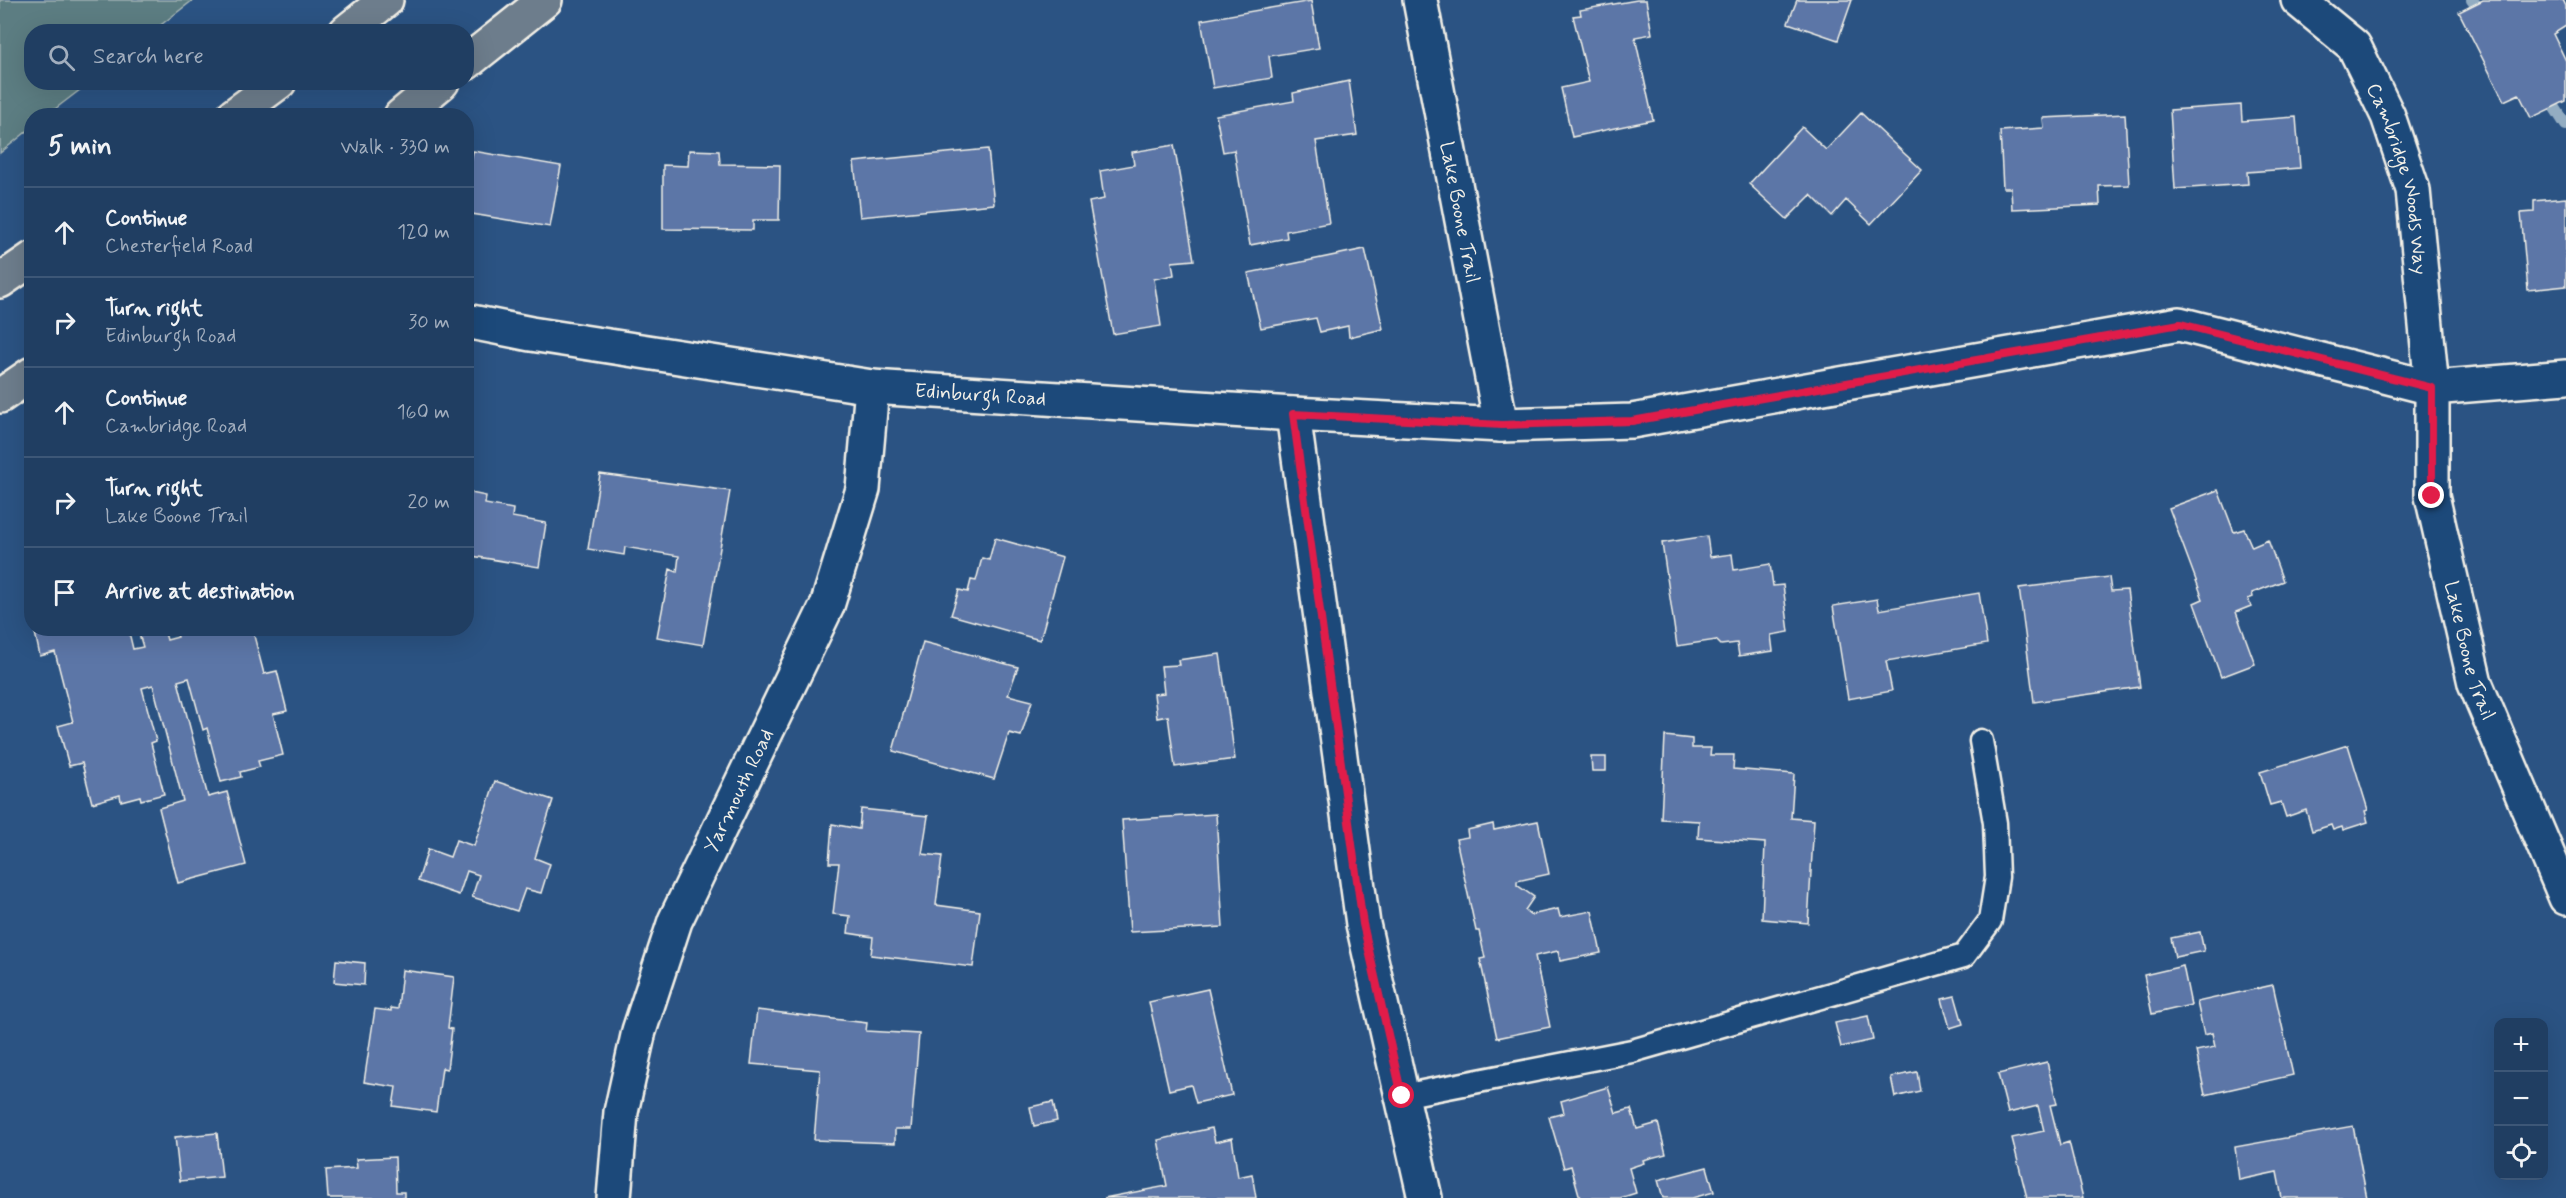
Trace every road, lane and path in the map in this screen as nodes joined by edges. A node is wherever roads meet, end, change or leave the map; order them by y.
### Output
1 (386, 0) edge
2 (545, 0) edge
3 (1420, 0) edge
4 (2298, 0) edge
5 (356, 24) edge
6 (474, 57) edge
7 (268, 90) edge
8 (432, 90) edge
9 (244, 108) edge
10 (411, 108) edge
11 (24, 265) edge
12 (0, 281) edge
13 (474, 323) edge
14 (2566, 377) edge
15 (24, 380) edge
16 (872, 387) junction
17 (2432, 388) junction
18 (0, 396) edge
19 (1293, 414) junction
20 (1502, 425) junction
21 (1981, 741) dead end
22 (2566, 898) edge
23 (1402, 1096) junction
24 (614, 1198) edge
25 (1425, 1198) edge

1 - 5 main road
2 - 6 main road
3 - 20 street, Lake Boone Trail
4 - 17 street, Cambridge Woods Way
7 - 9 main road
8 - 10 main road
11 - 12 main road
13 - 16 street, Edinburgh Road
14 - 17 street, Edinburgh Road
15 - 18 main road
16 - 19 street, Edinburgh Road
16 - 24 street, Yarmouth Road
17 - 20 street, Edinburgh Road
17 - 22 street, Lake Boone Trail
19 - 20 street, Edinburgh Road
19 - 23 street
21 - 23 lane
23 - 25 street

